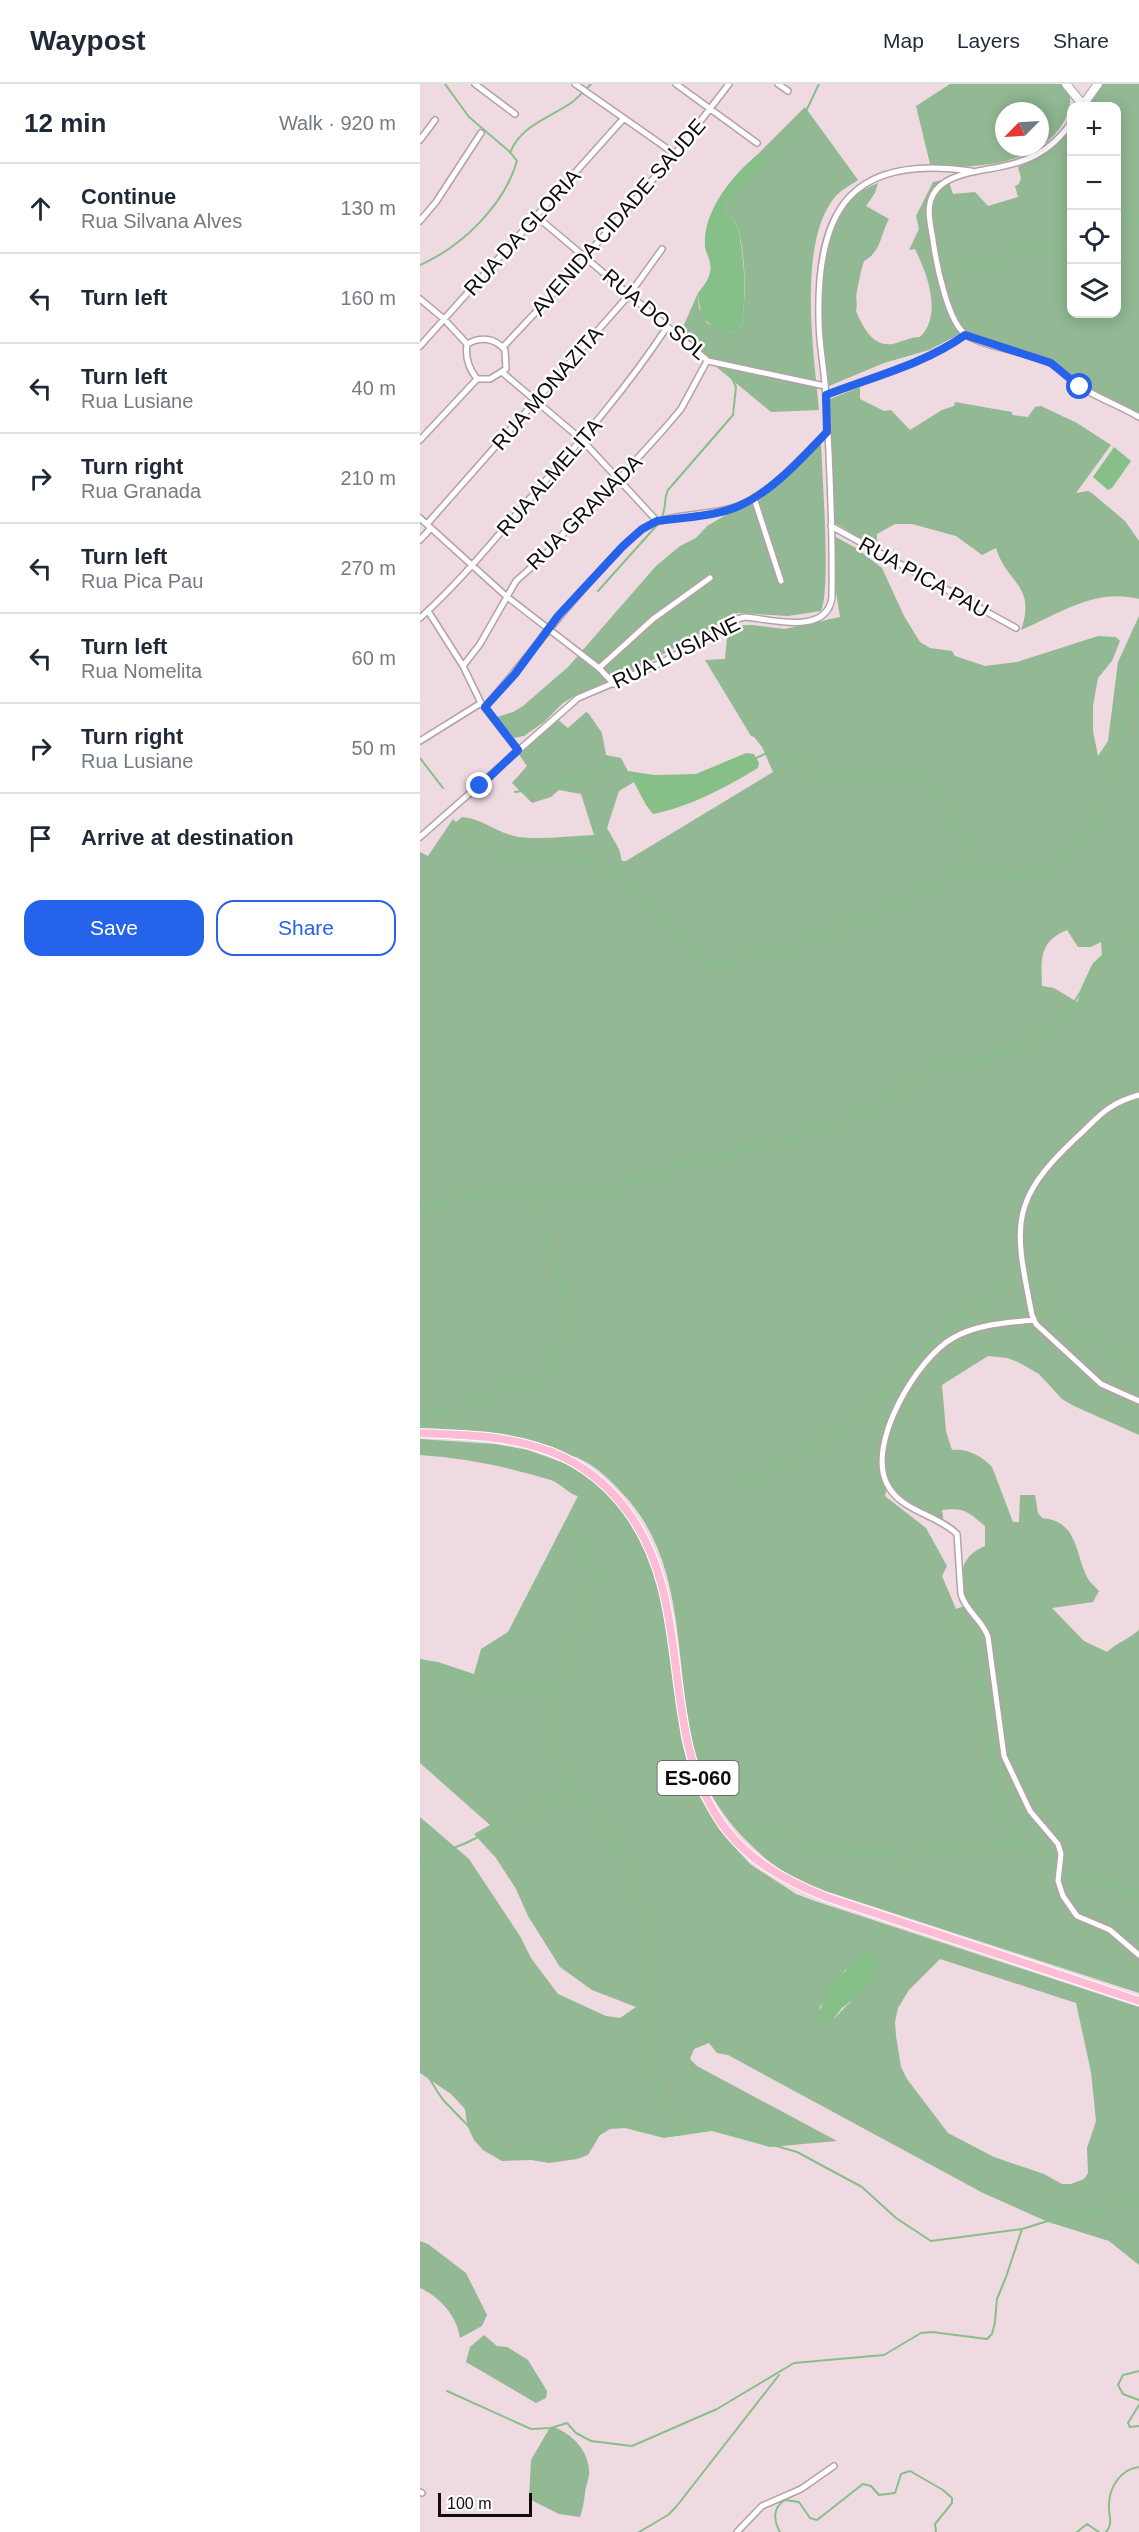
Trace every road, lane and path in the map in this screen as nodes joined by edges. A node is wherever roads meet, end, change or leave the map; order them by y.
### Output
1 (475, 84) edge
2 (575, 84) edge
3 (676, 84) edge
4 (729, 84) edge
5 (778, 84) edge
6 (1098, 84) edge
7 (1070, 85) edge
8 (788, 91) dead end
9 (1081, 102) edge
10 (1086, 102) edge
11 (711, 109) junction
12 (515, 114) dead end
13 (624, 118) junction
14 (435, 120) dead end
15 (1067, 127) edge
16 (481, 133) dead end
17 (420, 140) edge
18 (757, 143) dead end
19 (675, 154) junction
20 (971, 171) junction
21 (536, 216) junction
22 (420, 221) edge
23 (662, 249) dead end
24 (586, 257) junction
25 (629, 295) junction
26 (420, 298) edge
27 (444, 319) junction
28 (667, 327) junction
29 (965, 335) junction
30 (467, 344) junction
31 (420, 346) edge
32 (503, 347) junction
33 (707, 361) junction
34 (503, 373) junction
35 (477, 379) junction
36 (825, 386) junction
37 (826, 395) junction
38 (537, 400) junction
39 (1139, 417) edge
40 (827, 432) junction
41 (420, 440) edge
42 (582, 440) junction
43 (619, 478) junction
44 (754, 498) junction
45 (420, 518) edge
46 (657, 521) junction
47 (429, 526) junction
48 (831, 526) junction
49 (420, 540) edge
50 (472, 565) junction
51 (710, 578) dead end
52 (781, 581) dead end
53 (506, 596) junction
54 (428, 611) junction
55 (420, 618) edge
56 (1016, 628) dead end
57 (548, 629) junction
58 (463, 666) junction
59 (599, 668) junction
60 (614, 684) junction
61 (483, 705) junction
62 (420, 741) edge
63 (518, 750) junction
64 (420, 837) edge
65 (1139, 1095) edge
66 (1033, 1320) junction
67 (1139, 1401) edge
68 (420, 1433) edge
69 (1139, 1955) edge
70 (1139, 2001) edge
71 (834, 2466) dead end
72 (737, 2532) edge

1 - 12 street
2 - 13 street
3 - 11 street
4 - 11 street, AVENIDA CIDADE SAUDE
5 - 8 street
6 - 10 street
7 - 9 street
11 - 18 street
11 - 19 street, AVENIDA CIDADE SAUDE
13 - 19 street
13 - 21 street, RUA DA GLORIA
14 - 17 street
15 - 20 street
16 - 22 street
19 - 24 street, AVENIDA CIDADE SAUDE
20 - 29 street
20 - 36 street, RUA LUSIANE
21 - 24 street, RUA DO SOL
21 - 27 street, RUA DA GLORIA
23 - 25 street, RUA MONAZITA
24 - 25 street, RUA DO SOL
24 - 32 street, AVENIDA CIDADE SAUDE
25 - 28 street, RUA DO SOL
25 - 38 street, RUA MONAZITA
26 - 27 street
27 - 30 street
27 - 31 street, RUA DA GLORIA
28 - 33 street, RUA DO SOL
28 - 42 street, RUA ALMELITA
29 - 37 street
29 - 39 street
30 - 32 street
30 - 35 street
32 - 34 street
33 - 36 street, RUA DO SOL
33 - 43 street, RUA GRANADA
34 - 35 street
34 - 38 street
35 - 41 street
36 - 37 street, RUA LUSIANE
37 - 40 street, RUA LUSIANE
38 - 42 street
38 - 47 street, RUA MONAZITA
40 - 44 street
40 - 48 street, RUA LUSIANE
42 - 43 street
42 - 50 street, RUA ALMELITA
43 - 46 street
43 - 53 street, RUA GRANADA
44 - 46 street
44 - 52 street
45 - 47 street
46 - 57 street
47 - 49 street
47 - 50 street
48 - 56 street, RUA PICA PAU
48 - 60 street, RUA LUSIANE
50 - 53 street
50 - 54 street, RUA ALMELITA
51 - 59 street
53 - 57 street
53 - 58 street, RUA GRANADA
54 - 55 street, RUA ALMELITA
54 - 58 street
57 - 59 street
57 - 61 street
58 - 61 street
59 - 60 street
60 - 63 street, RUA LUSIANE
61 - 62 street
61 - 63 street
63 - 64 street, RUA LUSIANE
65 - 66 street
66 - 67 street
66 - 69 street
68 - 70 main road, ES-060
71 - 72 street

